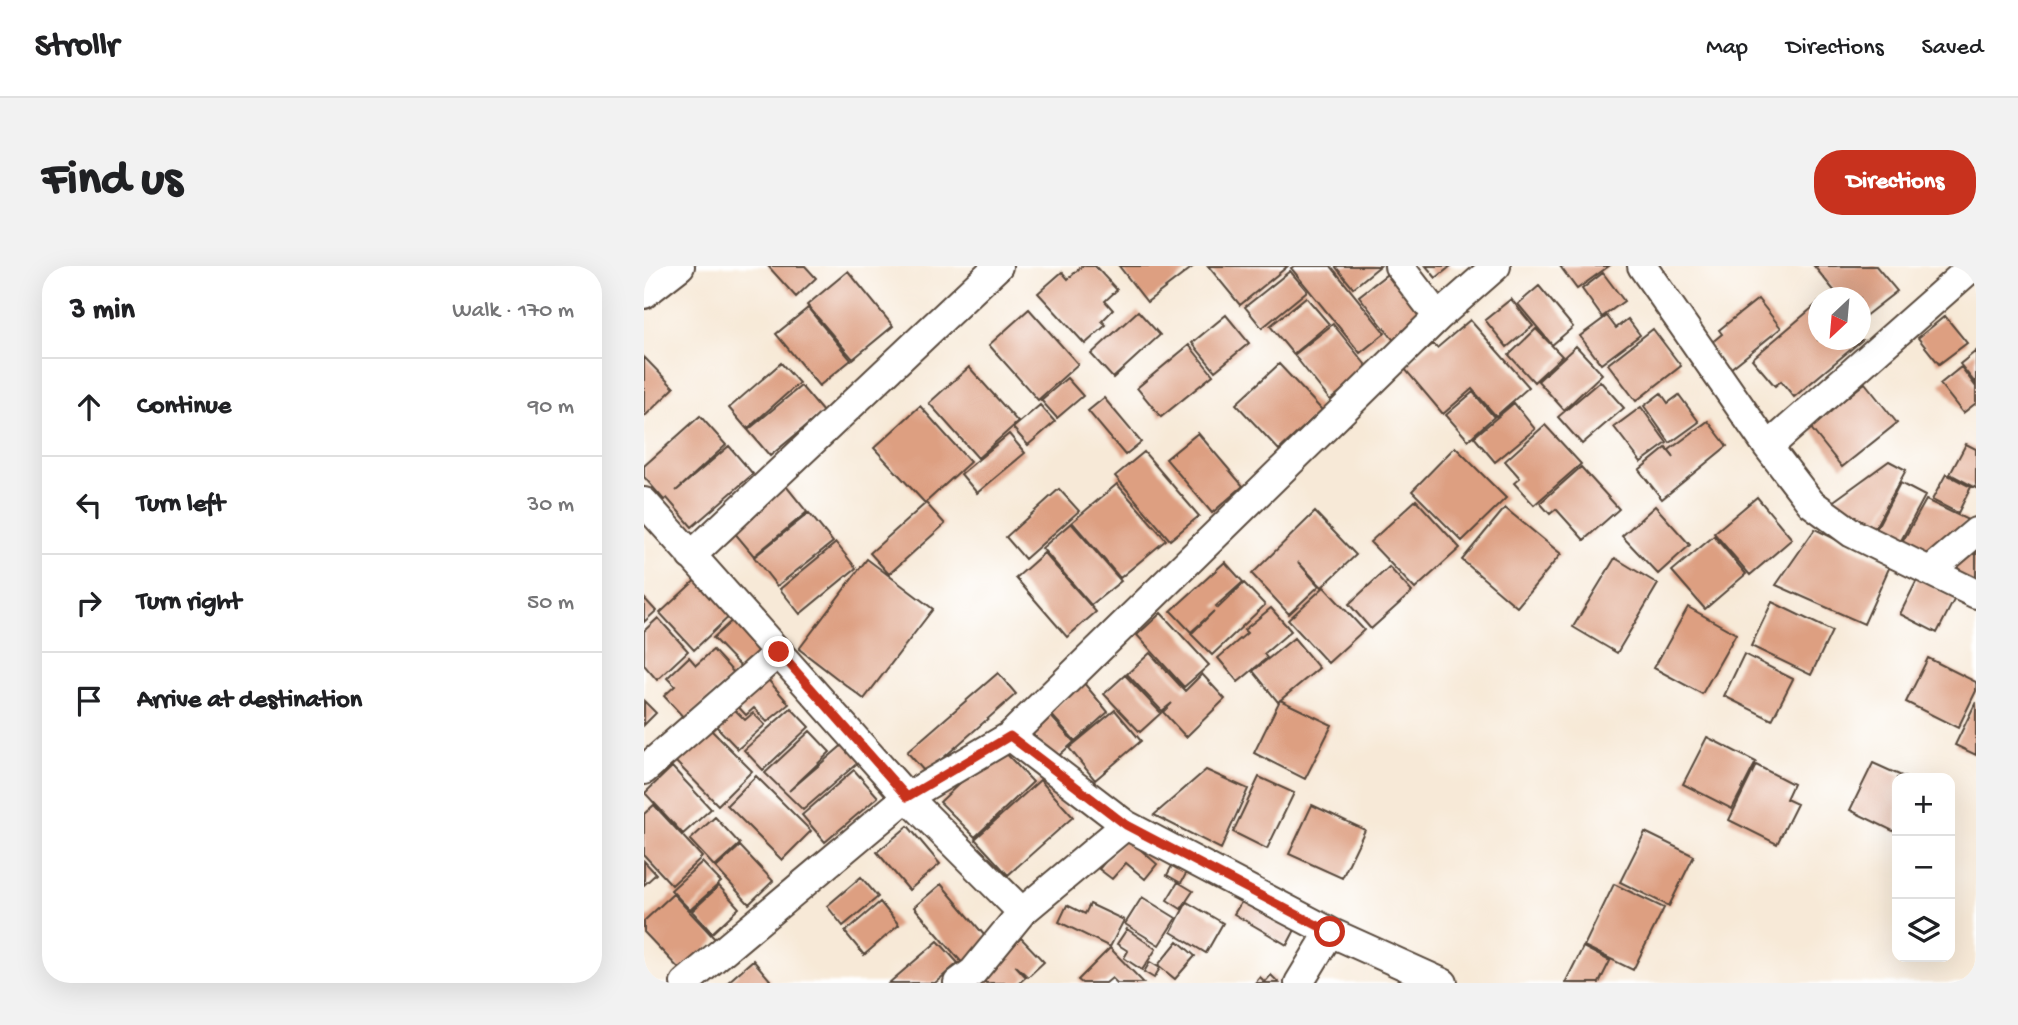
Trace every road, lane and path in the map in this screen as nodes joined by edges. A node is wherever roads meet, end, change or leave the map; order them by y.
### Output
1 (680, 266) edge
2 (998, 266) edge
3 (1399, 266) edge
4 (1496, 266) edge
5 (1642, 266) edge
6 (1973, 266) edge
7 (644, 294) edge
8 (1438, 317) junction
9 (1768, 447) junction
10 (644, 502) edge
11 (1976, 532) edge
12 (691, 556) junction
13 (1930, 571) junction
14 (1976, 594) edge
15 (779, 652) junction
16 (1010, 736) junction
17 (644, 770) edge
18 (907, 797) junction
19 (1126, 825) junction
20 (1022, 912) junction
21 (1330, 932) junction
22 (972, 979) edge
23 (685, 983) edge
24 (1299, 983) edge
25 (1443, 983) edge

1 - 7 street
2 - 12 street
3 - 8 street
4 - 8 street
5 - 9 street
6 - 9 street
8 - 16 street
9 - 13 street
10 - 12 street
11 - 13 street
12 - 15 street
13 - 14 street
15 - 17 street
15 - 18 street
16 - 18 street
16 - 19 street
18 - 20 street
18 - 23 street
19 - 20 street
19 - 21 street
20 - 22 street
21 - 24 street
21 - 25 street

